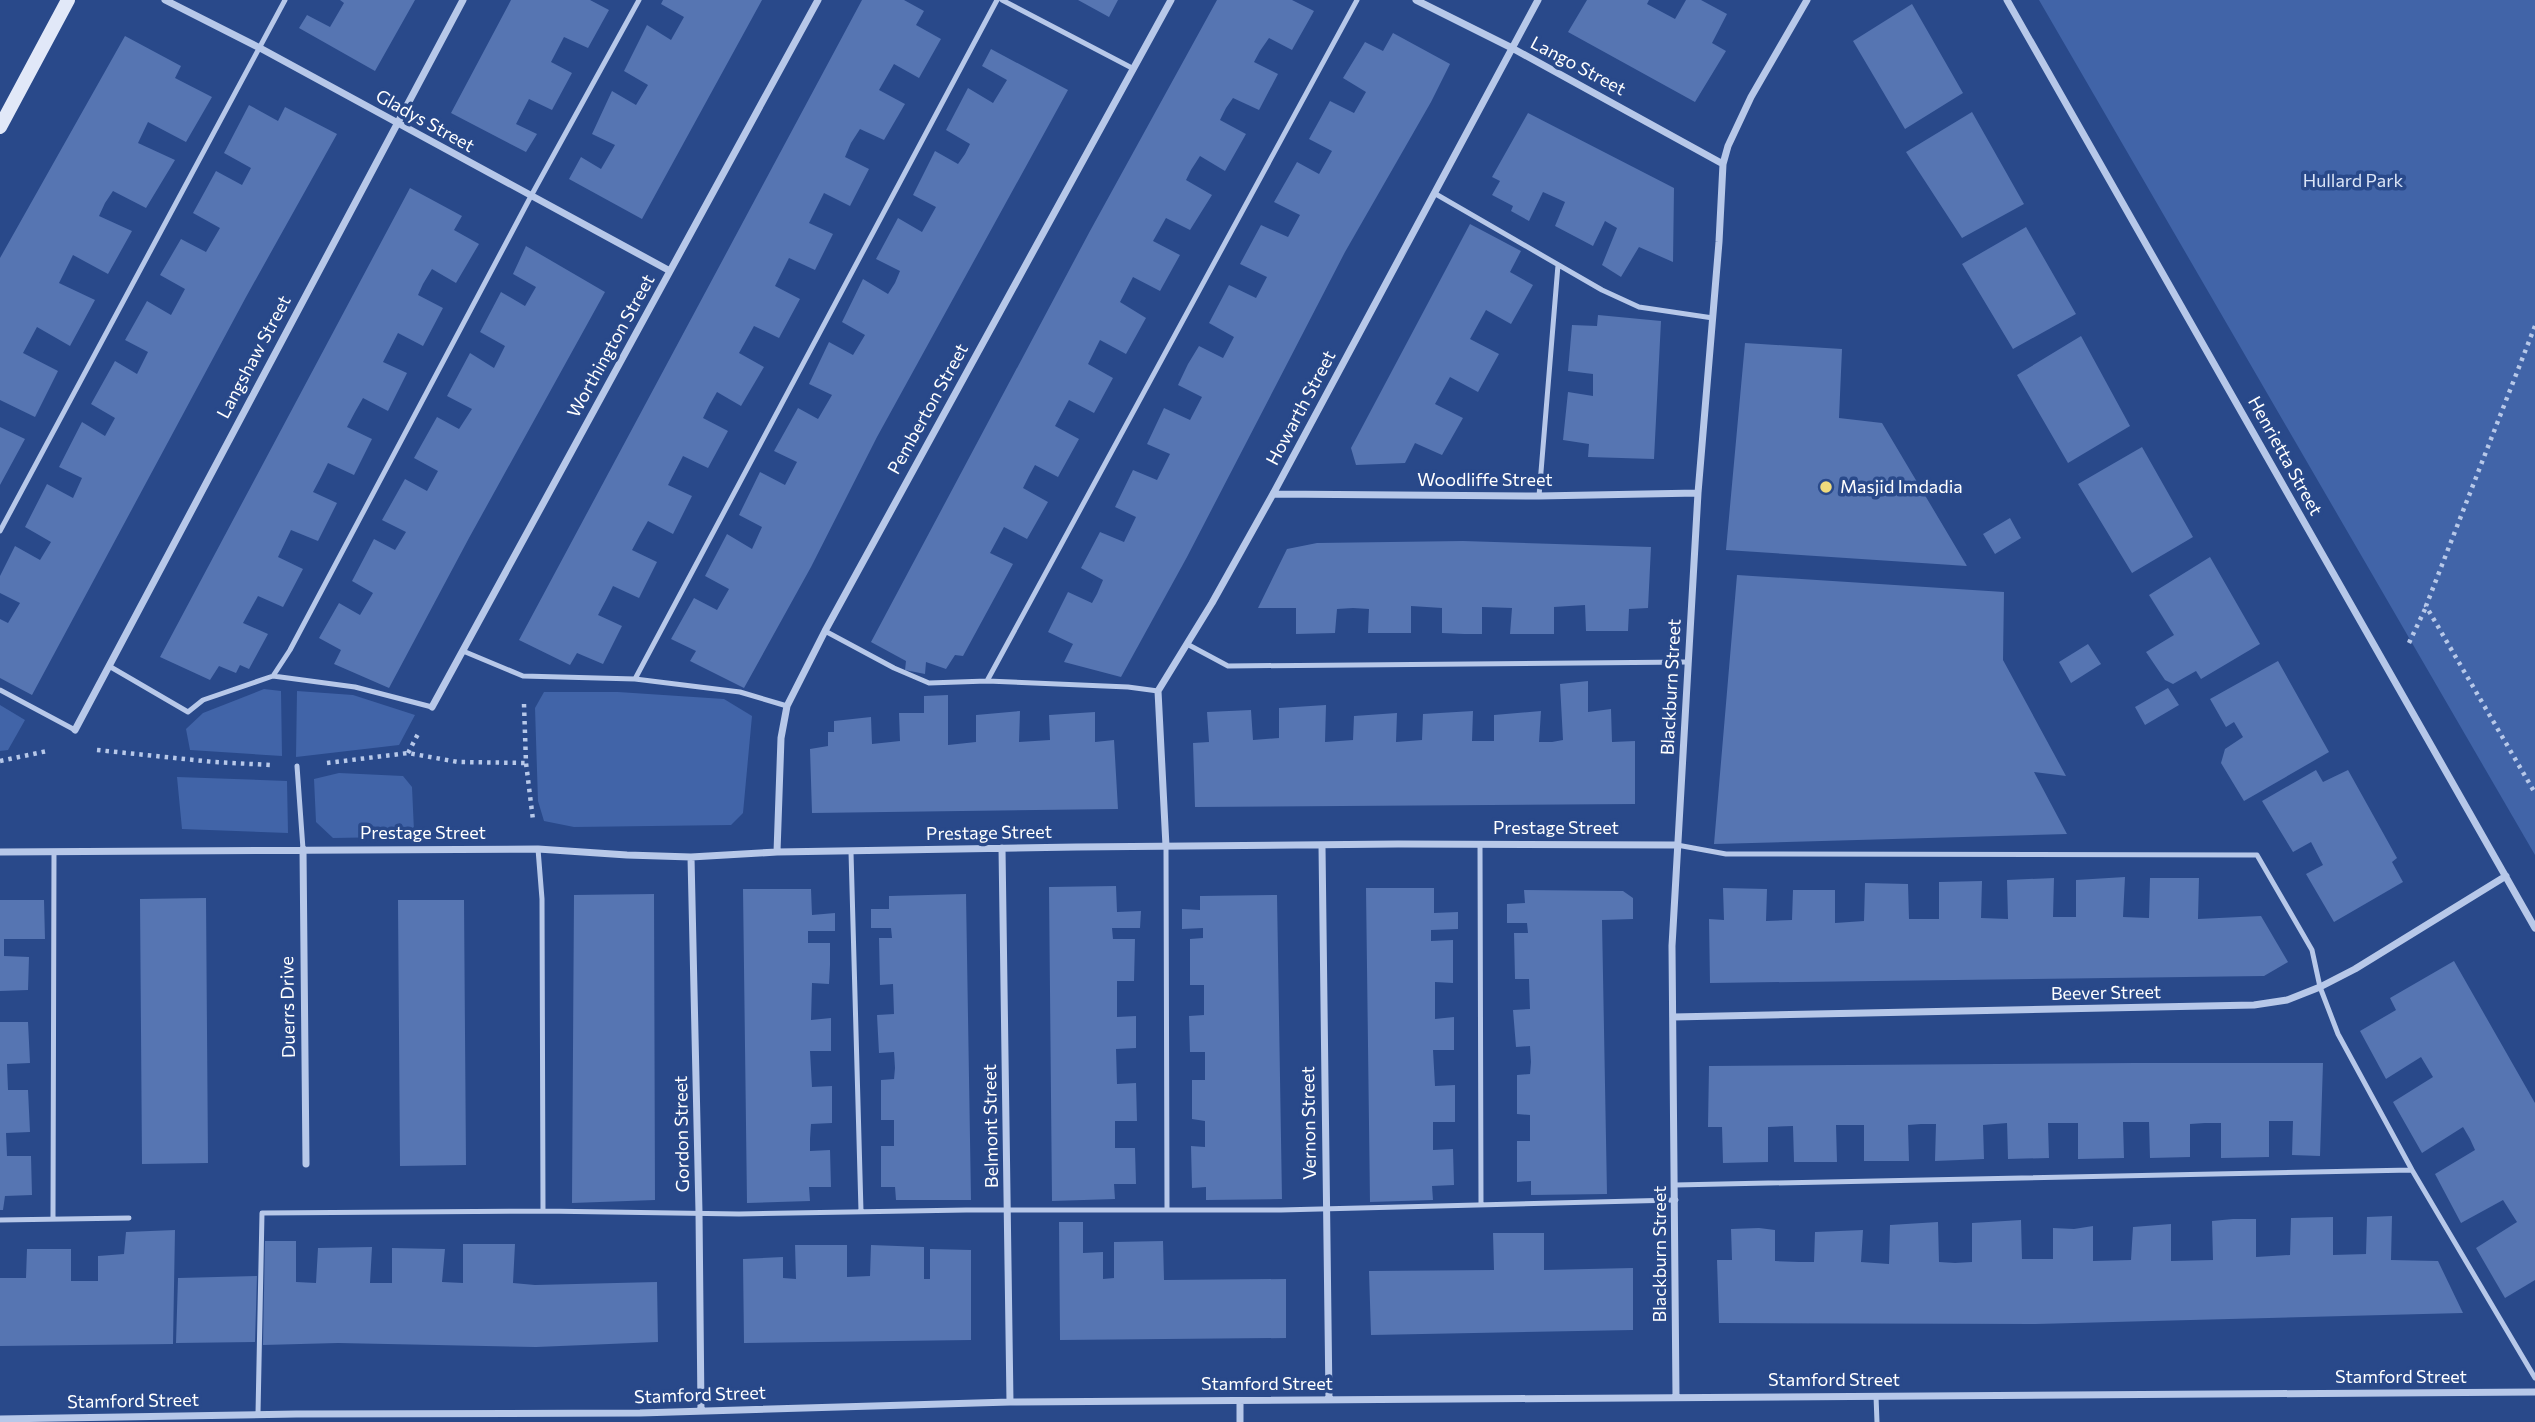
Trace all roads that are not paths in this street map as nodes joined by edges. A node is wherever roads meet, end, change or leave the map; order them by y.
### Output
1 (68, 0) edge
2 (165, 0) edge
3 (285, 0) edge
4 (463, 0) edge
5 (639, 0) edge
6 (818, 0) edge
7 (997, 0) edge
8 (1002, 0) edge
9 (1171, 0) edge
10 (1357, 0) edge
11 (1416, 0) edge
12 (1538, 0) edge
13 (2007, 0) edge
14 (1804, 1) edge
15 (260, 48) junction
16 (1512, 48) junction
17 (1132, 68) junction
18 (396, 122) junction
19 (0, 127) edge
20 (1723, 164) junction
21 (1434, 193) junction
22 (531, 196) junction
23 (1558, 265) junction
24 (670, 271) junction
25 (1713, 318) junction
26 (1698, 493) junction
27 (1273, 495) junction
28 (1539, 496) junction
29 (0, 531) edge
30 (825, 631) junction
31 (1187, 644) junction
32 (463, 651) junction
33 (1688, 662) junction
34 (109, 666) junction
35 (273, 676) junction
36 (635, 679) junction
37 (987, 681) junction
38 (0, 690) edge
39 (1158, 691) junction
40 (787, 706) junction
41 (432, 707) joint
42 (75, 730) joint
43 (297, 766) road end
44 (1480, 844) junction
45 (1677, 845) junction
46 (1166, 846) junction
47 (1322, 846) junction
48 (1002, 848) junction
49 (303, 849) junction
50 (538, 849) junction
51 (0, 852) edge
52 (54, 852) junction
53 (777, 852) junction
54 (851, 852) junction
55 (691, 857) junction
56 (2506, 876) junction
57 (2535, 928) edge
58 (2320, 988) junction
59 (1673, 1017) junction
60 (306, 1164) dead end
61 (2412, 1170) junction
62 (1675, 1185) junction
63 (1676, 1200) junction
64 (1481, 1204) junction
65 (1167, 1209) junction
66 (1326, 1209) junction
67 (861, 1211) junction
68 (1008, 1211) junction
69 (543, 1212) junction
70 (699, 1212) junction
71 (129, 1218) dead end
72 (53, 1219) junction
73 (0, 1220) edge
74 (2535, 1378) edge
75 (2535, 1392) edge
76 (1876, 1396) junction
77 (1676, 1397) junction
78 (1329, 1400) junction
79 (1240, 1401) junction
80 (1010, 1402) junction
81 (701, 1410) junction
82 (258, 1414) junction
83 (296, 1418) edge
84 (0, 1419) edge
85 (1240, 1422) edge
86 (1877, 1422) edge

1 - 19 street
2 - 15 street, Gladys Street
3 - 15 lane
4 - 18 street, Langshaw Street
5 - 22 lane
6 - 24 street, Worthington Street
7 - 36 lane
8 - 17 lane
9 - 17 street, Pemberton Street
10 - 37 lane
11 - 16 street, Lango Street
12 - 16 street, Howarth Street
13 - 56 street, Henrietta Street
14 - 20 street, Blackburn Street
15 - 18 street, Gladys Street
15 - 29 lane
16 - 20 street, Lango Street
16 - 21 street, Howarth Street
17 - 30 street, Pemberton Street
18 - 22 street, Gladys Street
18 - 34 street, Langshaw Street
20 - 25 street, Blackburn Street
21 - 23 lane
21 - 27 street, Howarth Street
22 - 24 street, Gladys Street
22 - 35 lane
23 - 25 lane
23 - 28 lane
24 - 32 street, Worthington Street
25 - 26 street, Blackburn Street
26 - 28 street, Woodliffe Street
26 - 33 street, Blackburn Street
27 - 28 street, Woodliffe Street
27 - 31 street, Howarth Street
30 - 37 lane
30 - 40 street, Pemberton Street
31 - 33 lane
31 - 39 street, Howarth Street
32 - 36 lane
32 - 41 street, Worthington Street
33 - 45 street, Blackburn Street
34 - 35 lane
34 - 42 street, Langshaw Street
35 - 41 lane
36 - 40 lane
37 - 39 lane
38 - 42 lane
39 - 46 street
40 - 53 street, Pemberton Street
43 - 49 lane
44 - 45 street, Prestage Street
44 - 47 street, Prestage Street
44 - 64 lane
45 - 58 lane
45 - 59 street, Blackburn Street
46 - 47 street, Prestage Street
46 - 48 street, Prestage Street
46 - 65 lane
47 - 66 street, Vernon Street
48 - 54 street, Prestage Street
48 - 68 street, Belmont Street
49 - 50 street, Prestage Street
49 - 52 street, Prestage Street
49 - 60 street, Duerrs Drive
50 - 55 street, Prestage Street
50 - 69 lane
51 - 52 street, Prestage Street
52 - 72 lane
53 - 54 street, Prestage Street
53 - 55 street, Prestage Street
54 - 67 lane
55 - 70 street, Gordon Street
56 - 57 street, Henrietta Street
56 - 58 street, Beever Street
58 - 59 street, Beever Street
58 - 61 lane
59 - 62 street, Blackburn Street
61 - 62 lane
61 - 74 lane
62 - 63 street, Blackburn Street
63 - 64 lane
63 - 77 street, Blackburn Street
64 - 66 lane
65 - 66 lane
65 - 68 lane
66 - 78 street, Vernon Street
67 - 68 lane
67 - 70 lane
68 - 80 street, Belmont Street
69 - 70 lane
69 - 82 lane
70 - 81 street, Gordon Street
71 - 72 lane
72 - 73 lane
75 - 76 street, Stamford Street
76 - 77 street, Stamford Street
76 - 86 lane
77 - 78 street, Stamford Street
78 - 79 street, Stamford Street
79 - 80 street, Stamford Street
79 - 85 street
80 - 81 street, Stamford Street
81 - 83 street, Stamford Street
82 - 83 street, Stamford Street
82 - 84 street, Stamford Street

